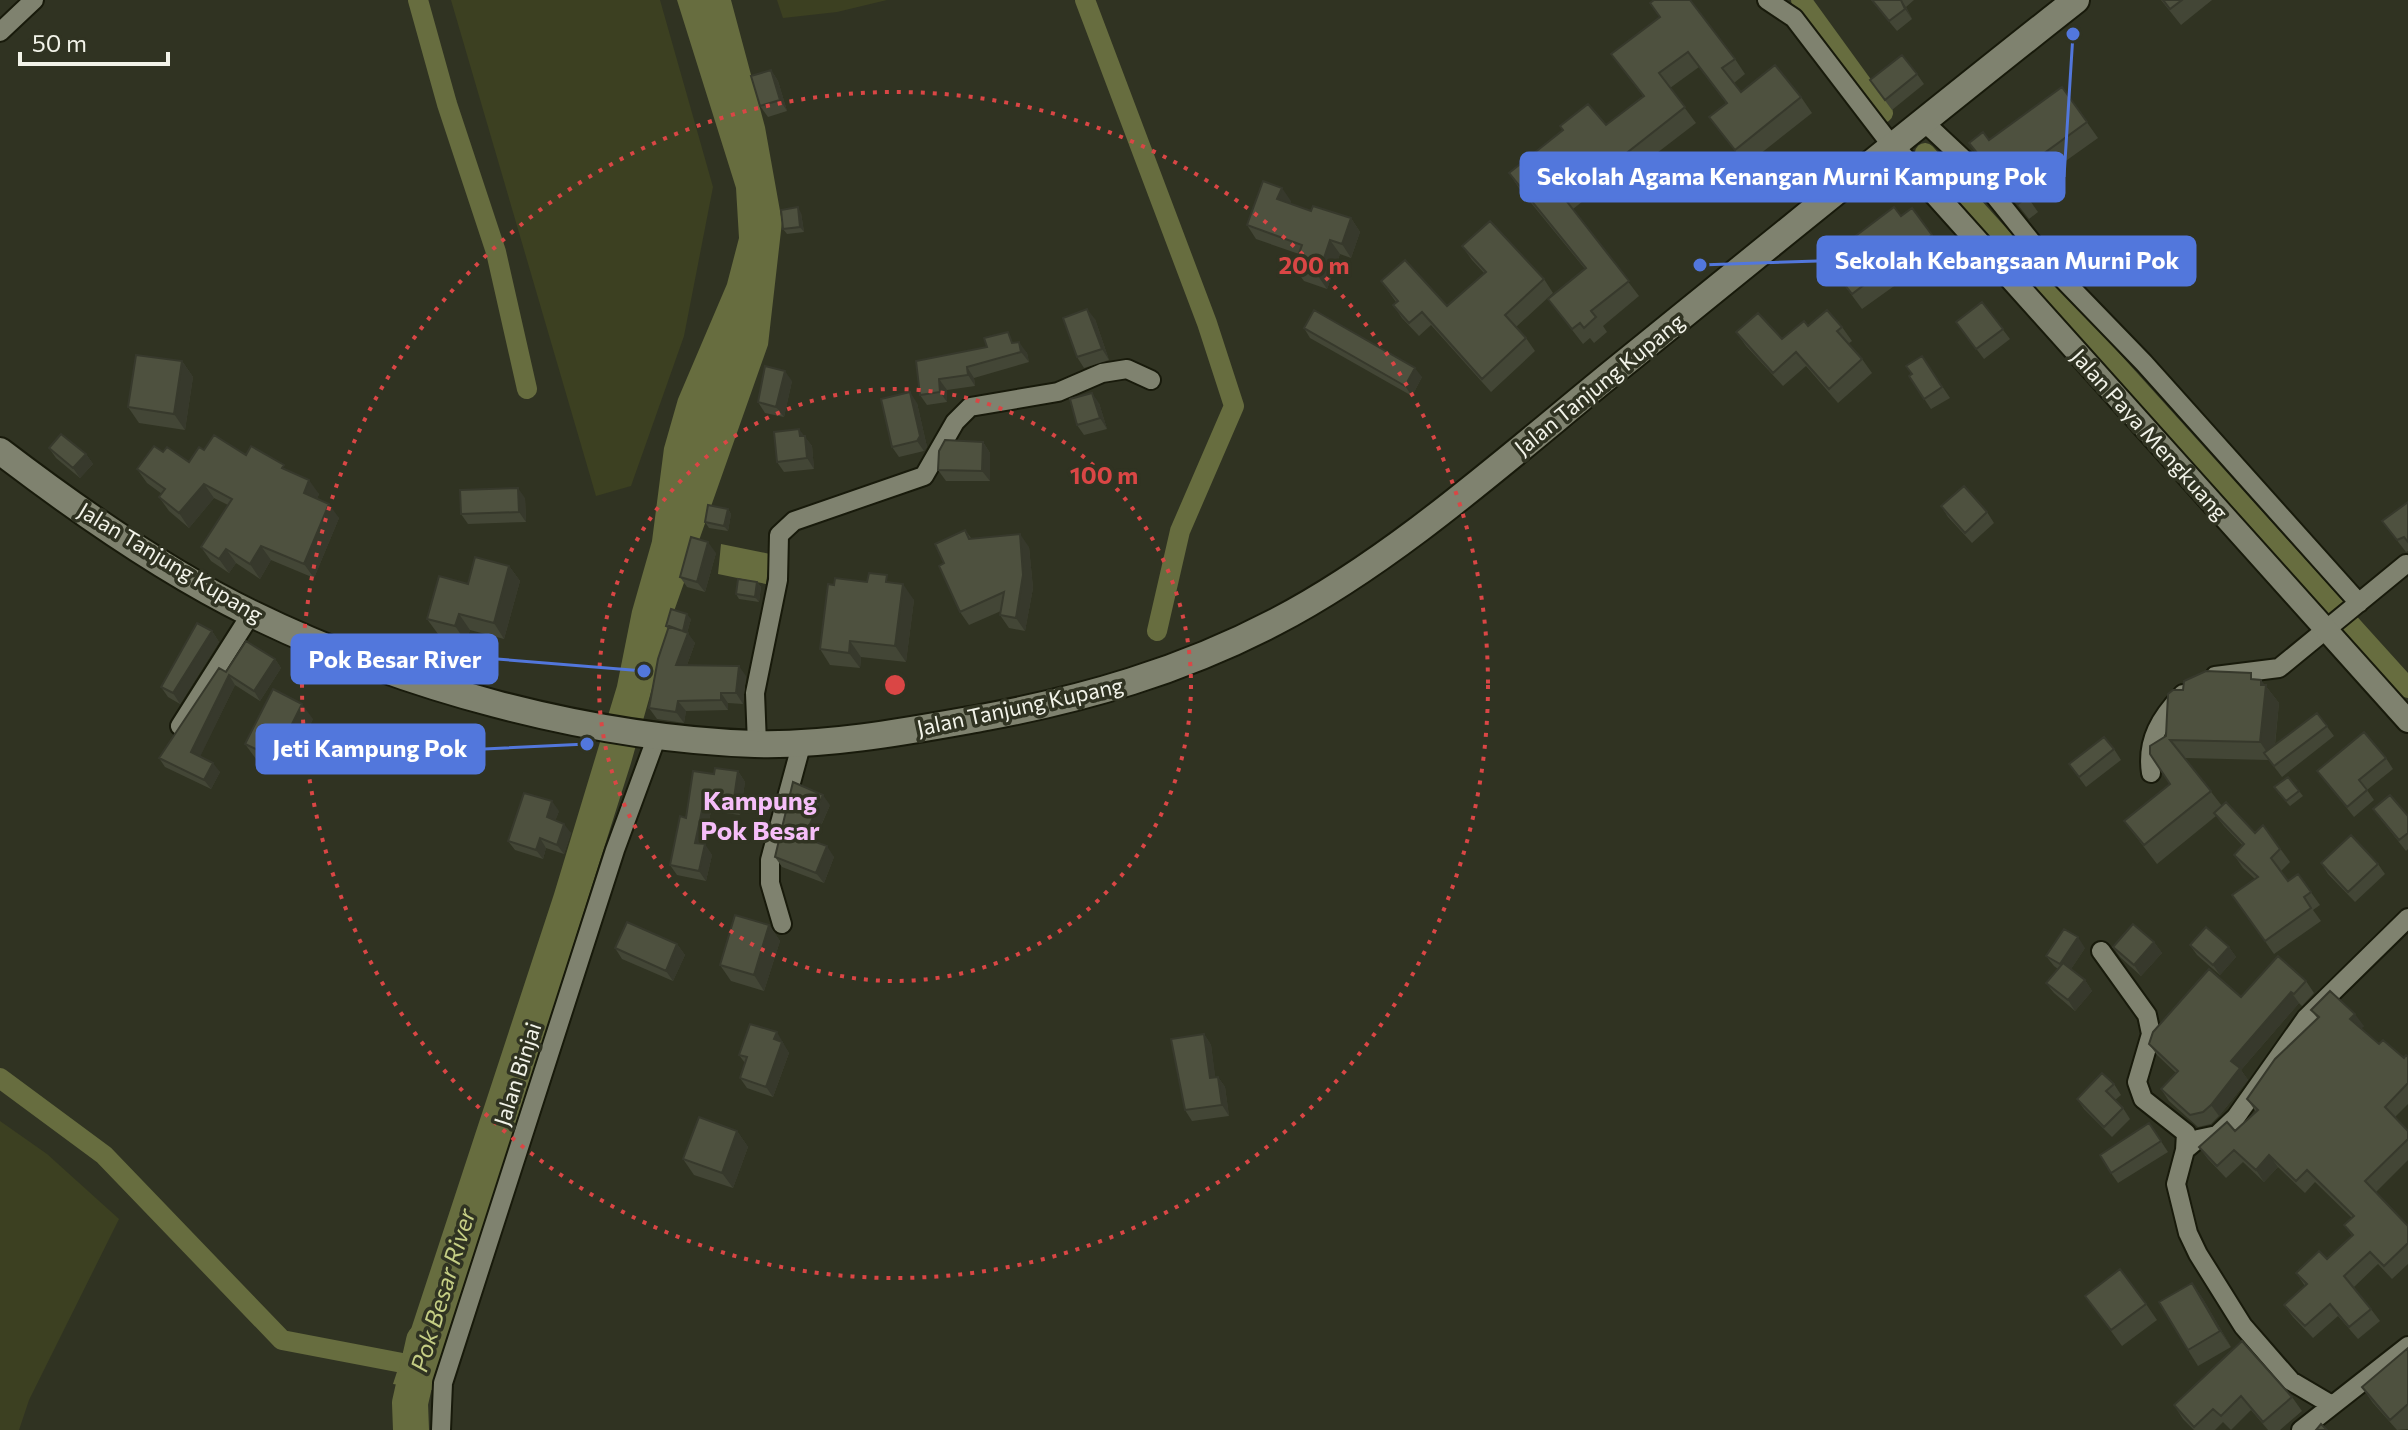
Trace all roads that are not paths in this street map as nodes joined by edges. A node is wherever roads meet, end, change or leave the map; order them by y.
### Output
1 (34, 0) edge
2 (1767, 0) edge
3 (2076, 0) edge
4 (0, 32) edge
5 (1923, 121) junction
6 (1892, 146) junction
7 (1151, 380) dead end
8 (0, 451) edge
9 (2406, 564) dead end
10 (2356, 606) junction
11 (251, 614) junction
12 (2328, 628) junction
13 (2408, 721) edge
14 (180, 726) edge
15 (657, 736) junction
16 (802, 742) junction
17 (757, 744) junction
18 (2151, 773) edge
19 (2408, 918) edge
20 (782, 924) dead end
21 (2101, 951) dead end
22 (2185, 1150) junction
23 (2408, 1346) edge
24 (2330, 1404) junction
25 (441, 1430) edge
26 (2301, 1430) edge

1 - 4 street
2 - 6 street
3 - 5 main road, Jalan Tanjung Kupang
5 - 6 main road, Jalan Tanjung Kupang
5 - 10 street
6 - 12 street, Jalan Paya Mengkuang
6 - 16 main road, Jalan Tanjung Kupang
7 - 17 street
8 - 11 main road, Jalan Tanjung Kupang
9 - 10 street
10 - 12 street
11 - 14 street
11 - 15 main road, Jalan Tanjung Kupang
12 - 13 street, Jalan Paya Mengkuang
12 - 18 street
15 - 17 main road, Jalan Tanjung Kupang
15 - 25 street, Jalan Binjai
16 - 17 main road, Jalan Tanjung Kupang
16 - 20 street
19 - 22 street
21 - 22 street
22 - 24 street
23 - 24 street
24 - 26 street

